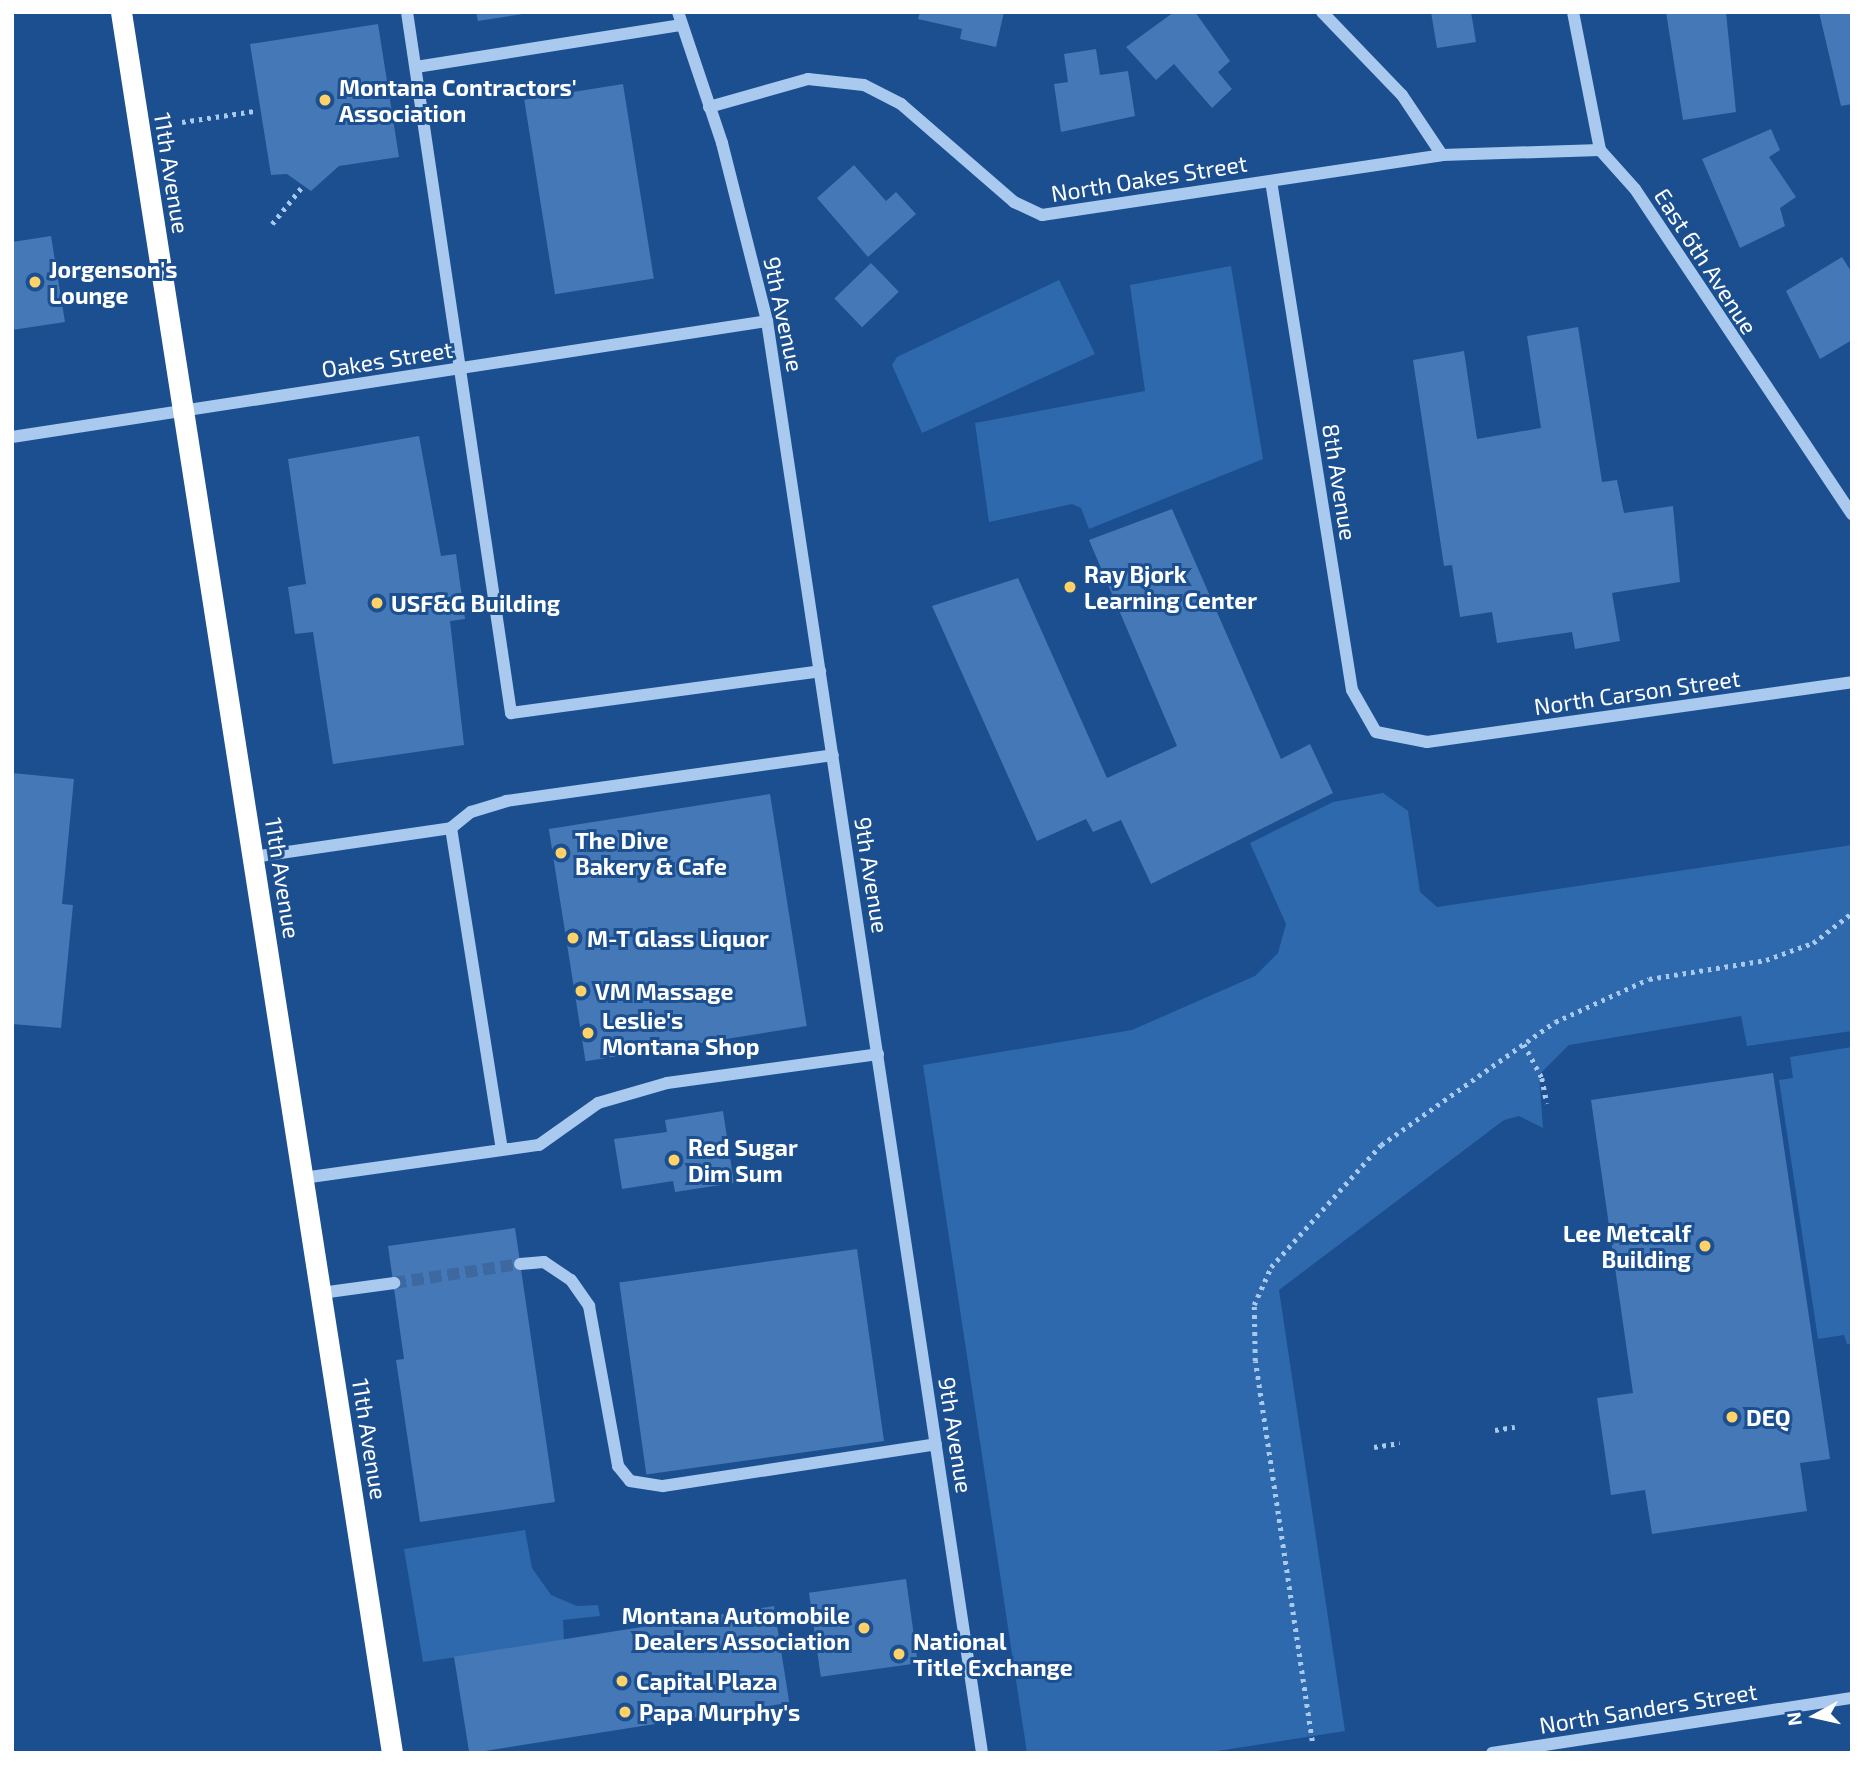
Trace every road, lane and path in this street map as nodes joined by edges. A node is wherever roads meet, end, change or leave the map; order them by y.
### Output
1 (121, 12) edge
2 (407, 12) edge
3 (1322, 12) edge
4 (1573, 12) edge
5 (680, 19) edge
6 (416, 67) junction
7 (709, 107) junction
8 (254, 111) dead end
9 (182, 122) dead end
10 (1600, 150) junction
11 (1442, 155) junction
12 (1271, 181) junction
13 (300, 188) dead end
14 (272, 224) dead end
15 (768, 321) junction
16 (461, 369) junction
17 (183, 412) junction
18 (12, 437) edge
19 (1852, 514) edge
20 (820, 671) junction
21 (1852, 682) edge
22 (1427, 742) joint
23 (833, 755) junction
24 (450, 828) junction
25 (253, 857) junction
26 (1852, 913) edge
27 (1524, 1044) junction
28 (877, 1054) junction
29 (1546, 1104) dead end
30 (502, 1149) junction
31 (303, 1178) junction
32 (520, 1264) tunnel mouth
33 (394, 1283) tunnel mouth
34 (321, 1293) junction
35 (1514, 1427) dead end
36 (1495, 1430) dead end
37 (936, 1444) junction
38 (1400, 1444) dead end
39 (1374, 1447) dead end
40 (1852, 1698) edge
41 (1312, 1741) dead end
42 (1556, 1748) edge
43 (393, 1753) edge
44 (982, 1753) edge
45 (1492, 1753) edge

1 - 17 highway, 11th Avenue
2 - 6 street
3 - 11 street
4 - 10 street
5 - 6 street
5 - 7 street, 9th Avenue
6 - 16 street
7 - 12 street, North Oakes Street
7 - 15 street, 9th Avenue
8 - 9 path
10 - 11 street, North Oakes Street
10 - 19 street, East 6th Avenue
11 - 12 street, North Oakes Street
12 - 22 street, 8th Avenue
13 - 14 path
15 - 16 street, Oakes Street
15 - 20 street, 9th Avenue
16 - 17 street, Oakes Street
16 - 20 street
17 - 18 street, Oakes Street
17 - 25 highway, 11th Avenue
20 - 23 street, 9th Avenue
21 - 22 street, North Carson Street
23 - 24 street
23 - 28 street, 9th Avenue
24 - 25 street
24 - 30 street
25 - 31 highway, 11th Avenue
26 - 27 path
27 - 29 path
27 - 41 path
28 - 30 street
28 - 37 street, 9th Avenue
30 - 31 street
31 - 34 highway, 11th Avenue
32 - 37 street
33 - 34 street
34 - 43 highway, 11th Avenue
35 - 36 path
37 - 44 street, 9th Avenue
38 - 39 path
40 - 42 street, North Sanders Street
42 - 45 street, North Sanders Street

